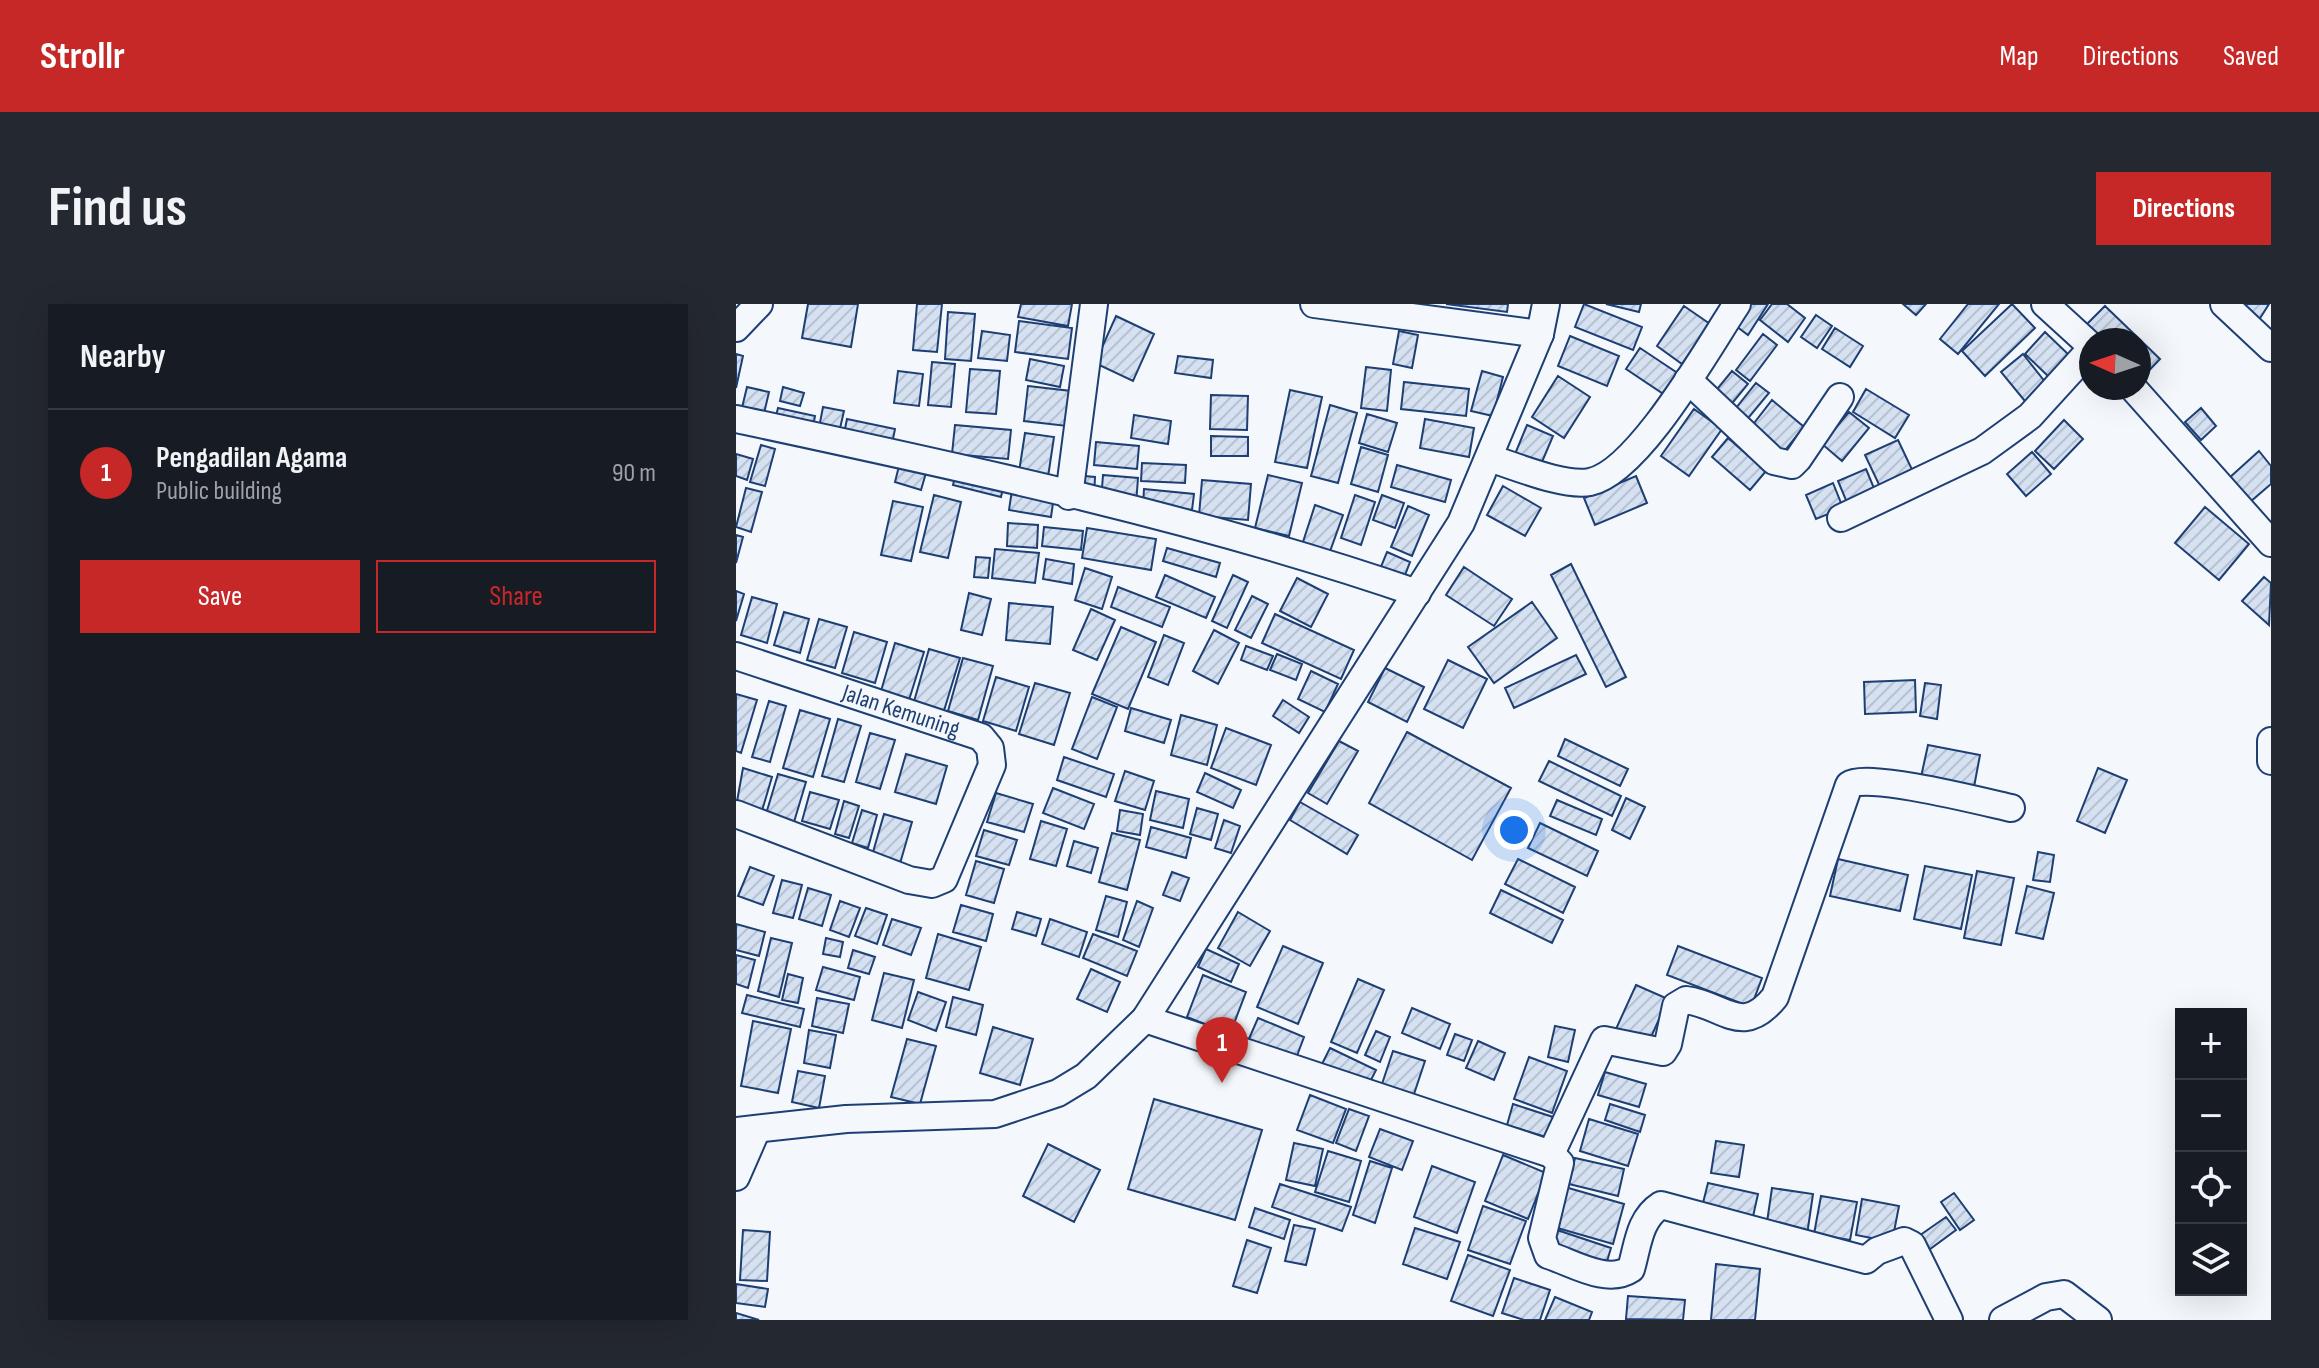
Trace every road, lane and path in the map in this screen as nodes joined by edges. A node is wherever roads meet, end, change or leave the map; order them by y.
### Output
1 (759, 304) edge
2 (1094, 304) edge
3 (1314, 304) edge
4 (1546, 304) edge
5 (1737, 304) edge
6 (2045, 304) edge
7 (2224, 304) edge
8 (736, 328) edge
9 (1540, 334) junction
10 (2267, 336) edge
11 (2079, 337) edge
12 (2079, 361) edge
13 (1688, 380) junction
14 (1840, 397) dead end
15 (2144, 400) edge
16 (736, 419) edge
17 (1489, 458) junction
18 (1069, 496) junction
19 (1841, 518) dead end
20 (2271, 543) edge
21 (1417, 593) junction
22 (736, 656) edge
23 (2271, 741) edge
24 (2271, 761) edge
25 (2011, 808) dead end
26 (736, 814) edge
27 (1145, 1019) junction
28 (746, 1130) edge
29 (1551, 1154) junction
30 (736, 1177) edge
31 (1949, 1320) edge
32 (2003, 1320) edge
33 (2098, 1320) edge

1 - 8 street
2 - 18 street
3 - 9 street
4 - 9 street
5 - 13 street
6 - 11 street
7 - 10 street
9 - 17 street
12 - 19 street
13 - 14 street
13 - 17 street
15 - 20 street
16 - 18 street
17 - 21 street
18 - 21 street
21 - 27 street
22 - 26 street, Jalan Kemuning
23 - 24 street
25 - 29 street
27 - 28 street
27 - 29 street
28 - 30 street
29 - 31 street
32 - 33 street

